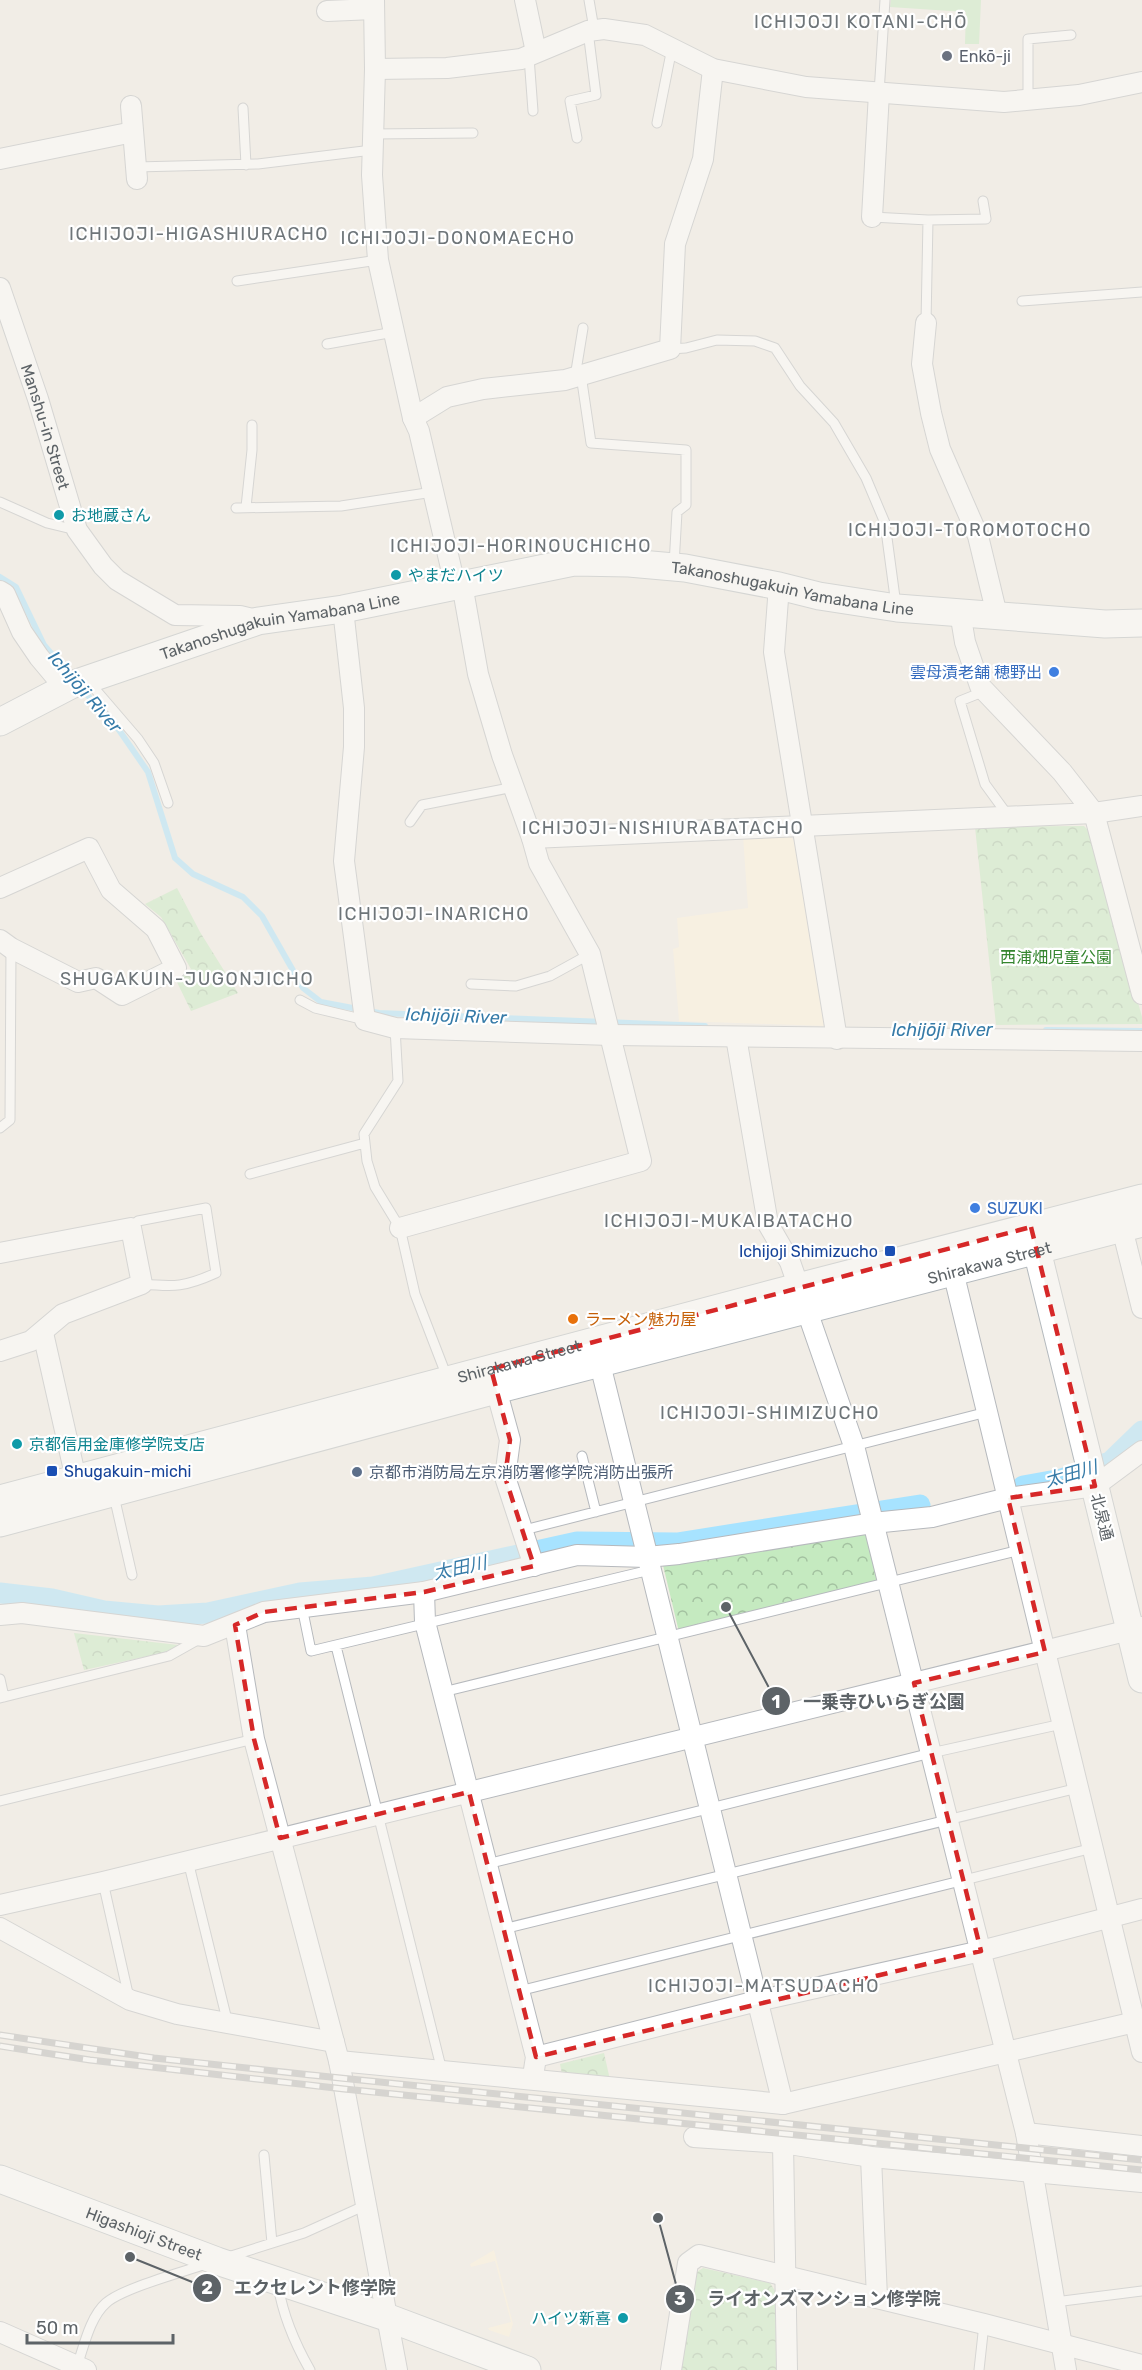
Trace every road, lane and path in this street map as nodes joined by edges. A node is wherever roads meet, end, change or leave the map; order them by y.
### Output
1 (525, 0) edge
2 (589, 0) edge
3 (885, 0) edge
4 (374, 4) edge
5 (327, 11) dead end
6 (591, 30) junction
7 (1071, 35) dead end
8 (672, 48) junction
9 (533, 54) junction
10 (375, 69) junction
11 (713, 69) junction
12 (1142, 82) edge
13 (879, 93) junction
14 (1028, 100) junction
15 (131, 106) dead end
16 (243, 108) dead end
17 (533, 111) dead end
18 (657, 123) dead end
19 (133, 132) junction
20 (473, 133) dead end
21 (577, 138) dead end
22 (373, 142) junction
23 (0, 159) edge
24 (246, 165) junction
25 (136, 173) joint
26 (983, 201) dead end
27 (872, 217) joint
28 (986, 219) junction
29 (928, 220) junction
30 (989, 230) dead end
31 (378, 260) junction
32 (237, 281) dead end
33 (0, 288) edge
34 (1142, 292) edge
35 (1022, 301) dead end
36 (926, 323) joint
37 (583, 328) dead end
38 (394, 332) junction
39 (327, 344) dead end
40 (670, 349) junction
41 (578, 376) junction
42 (413, 418) junction
43 (252, 425) dead end
44 (433, 492) junction
45 (0, 502) edge
46 (236, 507) dead end
47 (246, 507) junction
48 (77, 530) junction
49 (674, 567) junction
50 (459, 584) junction
51 (779, 586) junction
52 (0, 591) edge
53 (897, 608) junction
54 (343, 609) junction
55 (960, 612) junction
56 (997, 615) junction
57 (258, 621) junction
58 (1142, 623) edge
59 (78, 683) junction
60 (985, 691) junction
61 (0, 722) edge
62 (514, 787) junction
63 (168, 803) dead end
64 (1142, 806) edge
65 (1094, 813) junction
66 (1009, 817) junction
67 (410, 822) dead end
68 (804, 826) junction
69 (532, 838) junction
70 (0, 888) edge
71 (6, 944) edge
72 (590, 954) junction
73 (471, 984) dead end
74 (1142, 994) edge
75 (300, 1000) dead end
76 (365, 1020) junction
77 (395, 1028) junction
78 (611, 1035) junction
79 (736, 1037) junction
80 (837, 1039) junction
81 (1142, 1041) edge
82 (0, 1128) edge
83 (365, 1143) junction
84 (250, 1173) dead end
85 (1142, 1198) edge
86 (1132, 1226) edge
87 (400, 1227) junction
88 (131, 1228) junction
89 (1034, 1239) junction
90 (0, 1253) edge
91 (950, 1260) junction
92 (142, 1284) junction
93 (802, 1299) junction
94 (1142, 1308) edge
95 (43, 1333) junction
96 (0, 1351) edge
97 (597, 1352) junction
98 (494, 1379) junction
99 (452, 1390) junction
100 (987, 1412) junction
101 (854, 1446) junction
102 (1142, 1450) edge
103 (582, 1456) dead end
104 (1092, 1475) junction
105 (76, 1479) junction
106 (113, 1491) junction
107 (1008, 1498) junction
108 (0, 1499) edge
109 (634, 1502) junction
110 (596, 1512) junction
111 (871, 1514) junction
112 (0, 1523) edge
113 (524, 1530) junction
114 (1020, 1550) junction
115 (649, 1564) junction
116 (534, 1566) junction
117 (132, 1575) dead end
118 (888, 1583) junction
119 (424, 1592) junction
120 (302, 1607) junction
121 (0, 1615) edge
122 (425, 1622) junction
123 (235, 1625) junction
124 (1136, 1629) edge
125 (204, 1636) junction
126 (667, 1637) junction
127 (336, 1646) junction
128 (1045, 1652) junction
129 (0, 1679) edge
130 (1142, 1679) edge
131 (914, 1683) junction
132 (443, 1692) junction
133 (2, 1698) edge
134 (1062, 1724) junction
135 (692, 1737) junction
136 (254, 1739) junction
137 (931, 1753) junction
138 (1078, 1788) junction
139 (468, 1792) junction
140 (0, 1801) edge
141 (710, 1808) junction
142 (379, 1814) junction
143 (948, 1820) junction
144 (279, 1838) junction
145 (1093, 1848) junction
146 (188, 1860) junction
147 (487, 1864) junction
148 (726, 1874) junction
149 (963, 1881) junction
150 (103, 1882) junction
151 (0, 1905) edge
152 (1142, 1910) edge
153 (1110, 1918) junction
154 (0, 1928) edge
155 (503, 1929) junction
156 (741, 1936) junction
157 (981, 1951) junction
158 (519, 1991) junction
159 (130, 2000) junction
160 (757, 2001) junction
161 (1135, 2022) junction
162 (228, 2024) junction
163 (336, 2051) junction
164 (1006, 2052) junction
165 (1142, 2052) edge
166 (536, 2057) junction
167 (442, 2071) junction
168 (533, 2079) junction
169 (783, 2104) junction
170 (1026, 2133) junction
171 (694, 2137) dead end
172 (783, 2143) junction
173 (1142, 2146) edge
174 (264, 2155) dead end
175 (870, 2157) junction
176 (1033, 2171) junction
177 (0, 2179) edge
178 (1142, 2182) edge
179 (366, 2205) junction
180 (272, 2243) junction
181 (217, 2261) junction
182 (785, 2275) junction
183 (278, 2279) junction
184 (1142, 2291) edge
185 (877, 2298) junction
186 (1055, 2302) junction
187 (386, 2318) junction
188 (984, 2324) junction
189 (0, 2332) edge
190 (1062, 2344) junction
191 (1142, 2365) edge
192 (81, 2368) edge
193 (310, 2370) edge
194 (397, 2370) edge
195 (527, 2370) edge
196 (671, 2370) edge
197 (787, 2370) edge
198 (979, 2370) edge
199 (1066, 2370) edge

1 - 9 street
2 - 6 lane
3 - 13 lane
4 - 5 street
4 - 10 street
6 - 8 street
6 - 9 street
6 - 21 lane
7 - 14 lane
8 - 11 street
8 - 18 lane
9 - 10 street
9 - 17 lane
10 - 22 street
11 - 13 street
11 - 40 street
12 - 14 street
13 - 14 street
13 - 27 street
15 - 19 street
16 - 24 lane
19 - 23 street
19 - 25 street
20 - 22 lane
22 - 24 lane
22 - 31 street
24 - 25 lane
26 - 28 lane
27 - 29 lane
28 - 29 lane
28 - 30 lane
29 - 36 lane
31 - 32 lane
31 - 38 street
33 - 48 street, Manshu-in Street
34 - 35 lane
36 - 56 street
37 - 41 lane
38 - 39 lane
38 - 42 street
40 - 41 street
40 - 53 lane
41 - 42 street
41 - 49 lane
42 - 44 street
43 - 47 lane
44 - 47 lane
44 - 50 street
45 - 48 lane
46 - 47 lane
48 - 57 street, Manshu-in Street
49 - 50 street, Takanoshugakuin Yamabana Line
49 - 51 street, Takanoshugakuin Yamabana Line
50 - 54 street, Takanoshugakuin Yamabana Line
50 - 62 street
51 - 53 street, Takanoshugakuin Yamabana Line
51 - 68 street
52 - 59 street
53 - 55 street, Takanoshugakuin Yamabana Line
54 - 57 street, Takanoshugakuin Yamabana Line
54 - 76 street
55 - 56 street, Takanoshugakuin Yamabana Line
55 - 60 street
56 - 58 street, Takanoshugakuin Yamabana Line
57 - 59 street, Takanoshugakuin Yamabana Line
59 - 61 street, Takanoshugakuin Yamabana Line
59 - 63 lane
60 - 65 street
60 - 66 lane
62 - 67 lane
62 - 69 street
64 - 65 street
65 - 66 street
65 - 74 street
66 - 68 street
68 - 69 street
68 - 80 street
69 - 72 street
70 - 71 street
71 - 82 lane
72 - 73 lane
72 - 78 street
75 - 76 lane
76 - 77 street
77 - 78 street
77 - 83 lane
78 - 79 street
78 - 87 street
79 - 80 street
79 - 93 street
80 - 81 street
83 - 84 lane
83 - 87 lane
85 - 89 street, Shirakawa Street
86 - 89 street, Shirakawa Street
86 - 94 street
87 - 99 lane
88 - 90 street
88 - 92 street
88 - 92 lane
89 - 91 street, Shirakawa Street
89 - 104 street, 北泉通
91 - 93 street, Shirakawa Street
91 - 100 street
92 - 95 street
93 - 97 street, Shirakawa Street
93 - 101 street
95 - 96 street
95 - 105 street
97 - 98 street, Shirakawa Street
97 - 109 street
98 - 99 street, Shirakawa Street
98 - 113 street
99 - 105 street, Shirakawa Street
99 - 106 street, Shirakawa Street
100 - 101 lane
100 - 107 street
101 - 109 lane
101 - 111 street
102 - 104 street
103 - 110 lane
104 - 107 street
104 - 124 street, 北泉通
105 - 108 street, Shirakawa Street
106 - 112 street, Shirakawa Street
106 - 117 lane
107 - 111 street
107 - 114 street
109 - 110 lane
109 - 115 street
110 - 113 lane
111 - 115 street
111 - 118 street
113 - 116 street
114 - 118 lane
114 - 128 street
115 - 116 street
115 - 122 lane
115 - 126 street
116 - 119 street
118 - 126 lane
118 - 131 street
119 - 120 street
119 - 122 street
120 - 123 street
120 - 127 lane
121 - 125 street
122 - 127 lane
122 - 132 street
123 - 125 street
123 - 136 street
124 - 128 street
124 - 130 street, 北泉通
125 - 133 lane
126 - 132 lane
126 - 135 street
127 - 142 lane
128 - 131 street
128 - 134 street
129 - 133 lane
131 - 135 street
131 - 137 street
132 - 139 street
134 - 137 lane
134 - 138 street
135 - 139 street
135 - 141 street
136 - 140 lane
136 - 144 street
137 - 141 lane
137 - 143 street
138 - 143 lane
138 - 145 street
139 - 142 street
139 - 147 street
141 - 147 lane
141 - 148 street
142 - 144 street
142 - 167 lane
143 - 148 lane
143 - 149 street
144 - 146 street
144 - 163 street
145 - 149 lane
145 - 153 street
146 - 150 street
146 - 162 lane
147 - 155 street
148 - 155 lane
148 - 156 street
149 - 156 lane
149 - 157 street
150 - 151 street
150 - 159 lane
152 - 153 street
153 - 157 street
153 - 161 street
154 - 159 street
155 - 158 street
156 - 158 lane
156 - 160 street
157 - 160 street
157 - 164 street
158 - 166 street
159 - 162 street
160 - 166 street
160 - 169 street
161 - 164 street
161 - 165 street
162 - 163 street
163 - 167 street
163 - 179 street
164 - 169 street
164 - 170 street
166 - 168 street
167 - 168 street
168 - 169 street
170 - 173 street
170 - 176 street
171 - 172 street
172 - 175 street
172 - 182 street
174 - 180 lane
175 - 176 street
175 - 185 street
176 - 178 street
176 - 186 street
177 - 181 street, Higashioji Street
179 - 180 lane
179 - 187 street
180 - 181 lane
181 - 183 street, Higashioji Street
181 - 192 lane
182 - 185 street
182 - 196 street
182 - 197 street
183 - 187 street, Higashioji Street
183 - 193 lane
184 - 186 lane
185 - 188 street
186 - 190 street
187 - 194 street
187 - 195 street, Higashioji Street
188 - 190 street
188 - 198 lane
189 - 192 street
190 - 191 street
190 - 199 street

